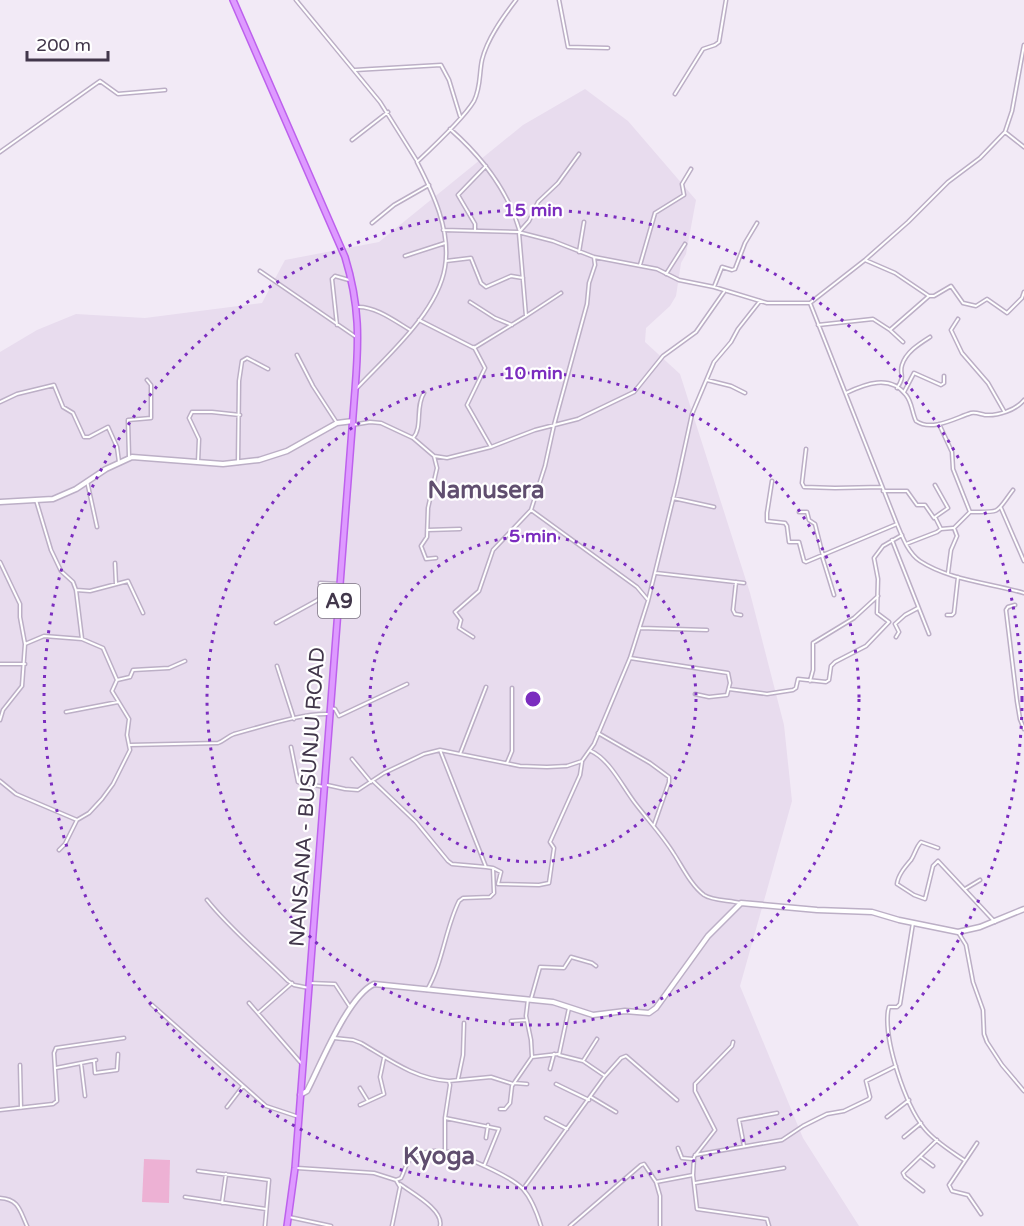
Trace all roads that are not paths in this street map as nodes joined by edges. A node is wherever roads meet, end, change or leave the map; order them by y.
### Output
1 (233, 0) edge
2 (296, 0) edge
3 (516, 0) edge
4 (559, 0) edge
5 (726, 0) edge
6 (1024, 45) edge
7 (608, 48) dead end
8 (355, 70) junction
9 (165, 90) dead end
10 (675, 94) dead end
11 (388, 112) junction
12 (460, 116) junction
13 (450, 129) junction
14 (1005, 132) junction
15 (352, 140) dead end
16 (1024, 147) edge
17 (0, 152) edge
18 (579, 154) dead end
19 (417, 162) junction
20 (486, 166) junction
21 (691, 169) dead end
22 (429, 185) junction
23 (584, 222) dead end
24 (372, 223) dead end
25 (757, 223) dead end
26 (443, 230) junction
27 (475, 230) junction
28 (519, 232) junction
29 (445, 243) junction
30 (685, 244) dead end
31 (579, 252) junction
32 (405, 256) dead end
33 (594, 257) junction
34 (864, 260) junction
35 (446, 261) junction
36 (639, 265) junction
37 (260, 271) dead end
38 (666, 274) junction
39 (523, 278) junction
40 (352, 280) junction
41 (714, 287) junction
42 (725, 291) junction
43 (1024, 292) edge
44 (561, 293) dead end
45 (929, 296) junction
46 (760, 301) junction
47 (470, 302) dead end
48 (810, 303) junction
49 (357, 307) junction
50 (526, 316) junction
51 (958, 319) dead end
52 (419, 320) junction
53 (337, 325) junction
54 (512, 325) junction
55 (818, 325) junction
56 (410, 330) junction
57 (890, 330) junction
58 (930, 337) dead end
59 (358, 339) junction
60 (903, 342) dead end
61 (474, 347) junction
62 (297, 355) dead end
63 (268, 369) dead end
64 (944, 376) dead end
65 (147, 380) dead end
66 (707, 380) junction
67 (897, 388) junction
68 (355, 390) junction
69 (904, 392) junction
70 (424, 393) dead end
71 (746, 393) dead end
72 (844, 394) junction
73 (1024, 400) edge
74 (0, 402) edge
75 (1004, 411) junction
76 (240, 415) junction
77 (337, 423) junction
78 (352, 423) junction
79 (939, 424) junction
80 (554, 425) junction
81 (413, 438) junction
82 (491, 447) junction
83 (806, 448) dead end
84 (434, 456) junction
85 (129, 457) junction
86 (119, 462) junction
87 (198, 462) junction
88 (238, 463) junction
89 (87, 481) junction
90 (772, 481) dead end
91 (935, 485) dead end
92 (882, 486) junction
93 (1013, 490) dead end
94 (883, 491) junction
95 (673, 498) junction
96 (36, 499) junction
97 (0, 501) edge
98 (714, 507) dead end
99 (1001, 508) junction
100 (531, 510) junction
101 (799, 512) dead end
102 (970, 512) junction
103 (934, 518) junction
104 (897, 525) junction
105 (97, 528) dead end
106 (954, 528) junction
107 (460, 529) dead end
108 (941, 529) junction
109 (428, 530) junction
110 (902, 535) junction
111 (892, 540) junction
112 (906, 544) junction
113 (822, 556) junction
114 (435, 558) dead end
115 (1024, 561) edge
116 (0, 562) edge
117 (115, 564) dead end
118 (656, 573) junction
119 (948, 573) junction
120 (958, 577) junction
121 (736, 582) junction
122 (744, 583) dead end
123 (116, 584) junction
124 (340, 584) junction
125 (76, 590) junction
126 (1024, 593) edge
127 (834, 595) dead end
128 (878, 596) junction
129 (648, 601) junction
130 (1014, 604) dead end
131 (918, 608) junction
132 (143, 614) dead end
133 (741, 615) dead end
134 (947, 615) dead end
135 (889, 622) junction
136 (276, 623) dead end
137 (895, 624) junction
138 (640, 628) junction
139 (707, 630) dead end
140 (929, 634) dead end
141 (473, 636) dead end
142 (896, 637) dead end
143 (82, 639) junction
144 (26, 644) junction
145 (630, 657) junction
146 (186, 661) dead end
147 (0, 664) edge
148 (25, 664) junction
149 (277, 666) dead end
150 (117, 680) junction
151 (810, 681) junction
152 (407, 684) dead end
153 (486, 687) dead end
154 (512, 688) dead end
155 (729, 689) junction
156 (695, 694) dead end
157 (118, 702) junction
158 (331, 711) junction
159 (66, 712) dead end
160 (294, 719) junction
161 (0, 720) edge
162 (1024, 729) edge
163 (598, 733) junction
164 (130, 745) junction
165 (291, 747) dead end
166 (440, 750) junction
167 (591, 751) junction
168 (460, 754) junction
169 (352, 759) dead end
170 (582, 761) junction
171 (507, 763) junction
172 (0, 781) edge
173 (372, 782) junction
174 (324, 785) junction
175 (77, 820) junction
176 (654, 826) junction
177 (938, 848) dead end
178 (59, 850) dead end
179 (486, 867) junction
180 (493, 868) junction
181 (980, 880) dead end
182 (965, 889) junction
183 (207, 900) dead end
184 (741, 903) junction
185 (1024, 909) edge
186 (995, 922) junction
187 (913, 923) junction
188 (958, 932) junction
189 (596, 966) dead end
190 (292, 983) junction
191 (309, 985) junction
192 (427, 990) junction
193 (530, 999) junction
194 (249, 1003) dead end
195 (151, 1004) dead end
196 (350, 1008) junction
197 (569, 1008) junction
198 (258, 1013) junction
199 (526, 1020) junction
200 (511, 1021) dead end
201 (464, 1023) dead end
202 (124, 1038) dead end
203 (334, 1038) junction
204 (597, 1039) dead end
205 (733, 1042) dead end
206 (118, 1054) dead end
207 (554, 1054) junction
208 (558, 1054) junction
209 (384, 1057) junction
210 (532, 1057) junction
211 (583, 1061) junction
212 (81, 1063) junction
213 (20, 1065) dead end
214 (303, 1065) junction
215 (896, 1066) junction
216 (56, 1068) junction
217 (550, 1069) dead end
218 (605, 1076) junction
219 (458, 1079) junction
220 (449, 1081) junction
221 (514, 1084) junction
222 (527, 1084) dead end
223 (556, 1084) dead end
224 (244, 1085) junction
225 (360, 1088) dead end
226 (1024, 1091) edge
227 (85, 1096) dead end
228 (300, 1096) junction
229 (590, 1098) junction
230 (677, 1100) dead end
231 (909, 1100) junction
232 (368, 1101) junction
233 (360, 1105) dead end
234 (227, 1107) dead end
235 (21, 1108) junction
236 (501, 1109) dead end
237 (0, 1110) edge
238 (616, 1112) dead end
239 (777, 1113) dead end
240 (299, 1117) junction
241 (886, 1117) dead end
242 (445, 1118) junction
243 (546, 1118) dead end
244 (921, 1123) junction
245 (488, 1125) junction
246 (567, 1129) junction
247 (904, 1137) dead end
248 (486, 1138) dead end
249 (937, 1140) junction
250 (977, 1143) dead end
251 (744, 1147) junction
252 (678, 1148) dead end
253 (445, 1151) junction
254 (695, 1155) junction
255 (920, 1156) junction
256 (693, 1159) junction
257 (964, 1160) junction
258 (933, 1166) dead end
259 (484, 1167) junction
260 (295, 1168) junction
261 (784, 1168) dead end
262 (198, 1171) dead end
263 (226, 1174) junction
264 (693, 1175) junction
265 (396, 1180) junction
266 (656, 1182) junction
267 (694, 1183) junction
268 (400, 1185) junction
269 (523, 1189) junction
270 (923, 1191) dead end
271 (185, 1197) dead end
272 (0, 1198) edge
273 (222, 1203) junction
274 (266, 1209) junction
275 (981, 1214) dead end
276 (289, 1217) junction
277 (27, 1226) edge
278 (265, 1226) edge
279 (287, 1226) edge
280 (331, 1226) edge
281 (392, 1226) edge
282 (440, 1226) edge
283 (541, 1226) edge
284 (570, 1226) edge
285 (660, 1226) edge
286 (769, 1226) edge

1 - 40 main road, NANSANA - BUSUNJU ROAD / A9
2 - 8 street
3 - 12 street
4 - 7 street
5 - 10 street
6 - 14 street
8 - 11 street
8 - 12 street
9 - 17 street
11 - 15 street
11 - 19 street
12 - 13 street
13 - 19 street
13 - 20 street
14 - 16 street
14 - 34 street
18 - 28 street
19 - 22 street
20 - 27 street
20 - 28 street
21 - 36 street
22 - 24 street
22 - 26 street
23 - 31 street
25 - 41 street
26 - 27 street
26 - 29 street
27 - 28 street
28 - 31 street
28 - 39 street
29 - 32 street
29 - 35 street
30 - 38 street
31 - 33 street
33 - 36 street
33 - 80 street
34 - 45 street
34 - 48 street
35 - 39 street
35 - 52 street
36 - 38 street
37 - 53 street
38 - 41 street
39 - 50 street
40 - 49 main road, NANSANA - BUSUNJU ROAD / A9
40 - 53 street
41 - 42 street
42 - 46 street
42 - 80 street
43 - 45 street
44 - 50 street
45 - 57 street
46 - 48 street
46 - 66 street
47 - 54 street
48 - 55 street
49 - 56 street
49 - 59 main road, NANSANA - BUSUNJU ROAD / A9
50 - 54 street
51 - 75 street
52 - 56 street
52 - 61 street
53 - 59 street
54 - 61 street
55 - 57 street
55 - 72 street
56 - 68 street
57 - 60 street
58 - 67 street
59 - 68 main road, NANSANA - BUSUNJU ROAD / A9
61 - 82 street
62 - 77 street
63 - 76 street
64 - 69 street
65 - 85 street
66 - 71 street
66 - 95 street
67 - 69 street
67 - 72 street
68 - 78 main road, NANSANA - BUSUNJU ROAD / A9
69 - 79 street
70 - 81 street
72 - 92 street
73 - 75 street
74 - 86 street
75 - 79 street
76 - 87 street
76 - 88 street
77 - 78 street
77 - 88 street
78 - 81 street
78 - 124 main road, NANSANA - BUSUNJU ROAD / A9
79 - 102 street
80 - 82 street
80 - 100 street
81 - 84 street
82 - 84 street
83 - 92 street
84 - 109 street
85 - 86 street
85 - 87 street
86 - 89 street
87 - 88 street
89 - 96 street
89 - 105 street
90 - 113 street
91 - 103 street
92 - 94 street
93 - 99 street
94 - 103 street
94 - 104 street
95 - 98 street
95 - 118 street
96 - 97 street
96 - 125 street
99 - 102 street
99 - 115 street
100 - 129 street
100 - 141 street
101 - 113 street
102 - 106 street
103 - 108 street
104 - 110 street
104 - 113 street
106 - 108 street
106 - 119 street
107 - 109 street
108 - 112 street
109 - 114 street
110 - 111 street
110 - 112 street
111 - 128 street
111 - 131 street
112 - 119 street
113 - 127 street
116 - 144 street
117 - 123 street
118 - 121 street
118 - 129 street
119 - 120 street
120 - 126 street
120 - 134 street
121 - 122 street
121 - 133 street
123 - 125 street
123 - 132 street
124 - 136 street
124 - 158 main road, NANSANA - BUSUNJU ROAD / A9
125 - 143 street
128 - 135 street
128 - 151 street
129 - 138 street
130 - 162 street
131 - 137 street
131 - 140 street
135 - 137 street
135 - 151 street
137 - 142 street
138 - 139 street
138 - 145 street
143 - 144 street
143 - 150 street
144 - 148 street
145 - 155 street
145 - 163 street
146 - 150 street
147 - 148 street
148 - 161 street
149 - 160 street
150 - 157 street
151 - 155 street
152 - 158 street
153 - 168 street
154 - 171 street
155 - 156 street
157 - 159 street
157 - 164 street
158 - 160 street
158 - 174 main road, NANSANA - BUSUNJU ROAD / A9
160 - 164 street
163 - 167 street
163 - 176 street
164 - 175 street
165 - 174 street
166 - 168 street
166 - 173 street
166 - 179 street
167 - 170 street
167 - 176 street
168 - 171 street
169 - 173 street
170 - 171 street
170 - 180 street
172 - 175 street
173 - 174 street
173 - 179 street
174 - 191 main road, NANSANA - BUSUNJU ROAD / A9
175 - 178 street
176 - 184 street
177 - 182 street
179 - 180 street
180 - 192 street
181 - 182 street
182 - 186 street
183 - 190 street
184 - 187 street
184 - 197 street
185 - 186 street
186 - 188 street
187 - 188 street
187 - 215 street
188 - 226 street
189 - 193 street
190 - 191 street
190 - 198 street
191 - 196 street
191 - 214 main road, NANSANA - BUSUNJU ROAD / A9
192 - 193 street
192 - 196 street
193 - 197 street
193 - 199 street
194 - 198 street
195 - 224 street
196 - 203 street
197 - 208 street
198 - 214 street
199 - 200 street
199 - 210 street
201 - 219 street
202 - 216 street
203 - 209 street
203 - 228 street
204 - 211 street
205 - 254 street
206 - 212 street
207 - 208 street
207 - 210 street
207 - 217 street
208 - 211 street
209 - 220 street
209 - 232 street
210 - 221 street
211 - 218 street
212 - 216 street
212 - 227 street
213 - 235 street
214 - 228 main road, NANSANA - BUSUNJU ROAD / A9
215 - 231 street
215 - 251 street
216 - 235 street
218 - 229 street
218 - 230 street
219 - 220 street
219 - 221 street
220 - 242 street
221 - 222 street
221 - 236 street
223 - 229 street
224 - 234 street
224 - 240 street
225 - 232 street
228 - 240 main road, NANSANA - BUSUNJU ROAD / A9
229 - 238 street
229 - 246 street
231 - 241 street
231 - 244 street
232 - 233 street
235 - 237 street
239 - 251 street
240 - 260 main road, NANSANA - BUSUNJU ROAD / A9
242 - 245 street
242 - 253 street
243 - 246 street
244 - 247 street
244 - 249 street
245 - 248 street
245 - 259 street
246 - 269 street
249 - 255 street
249 - 257 street
250 - 257 street
251 - 254 street
252 - 256 street
253 - 259 street
253 - 265 street
254 - 256 street
255 - 258 street
255 - 270 street
256 - 264 street
257 - 275 street
259 - 269 street
260 - 265 street
260 - 276 main road, NANSANA - BUSUNJU ROAD / A9
261 - 267 street
262 - 263 street
263 - 273 street
263 - 274 street
264 - 266 street
264 - 267 street
265 - 268 street
266 - 284 street
266 - 285 street
267 - 286 street
268 - 281 street
268 - 282 street
269 - 283 street
271 - 273 street
272 - 277 street
273 - 274 street
274 - 278 street
276 - 279 main road, NANSANA - BUSUNJU ROAD / A9
276 - 280 street

